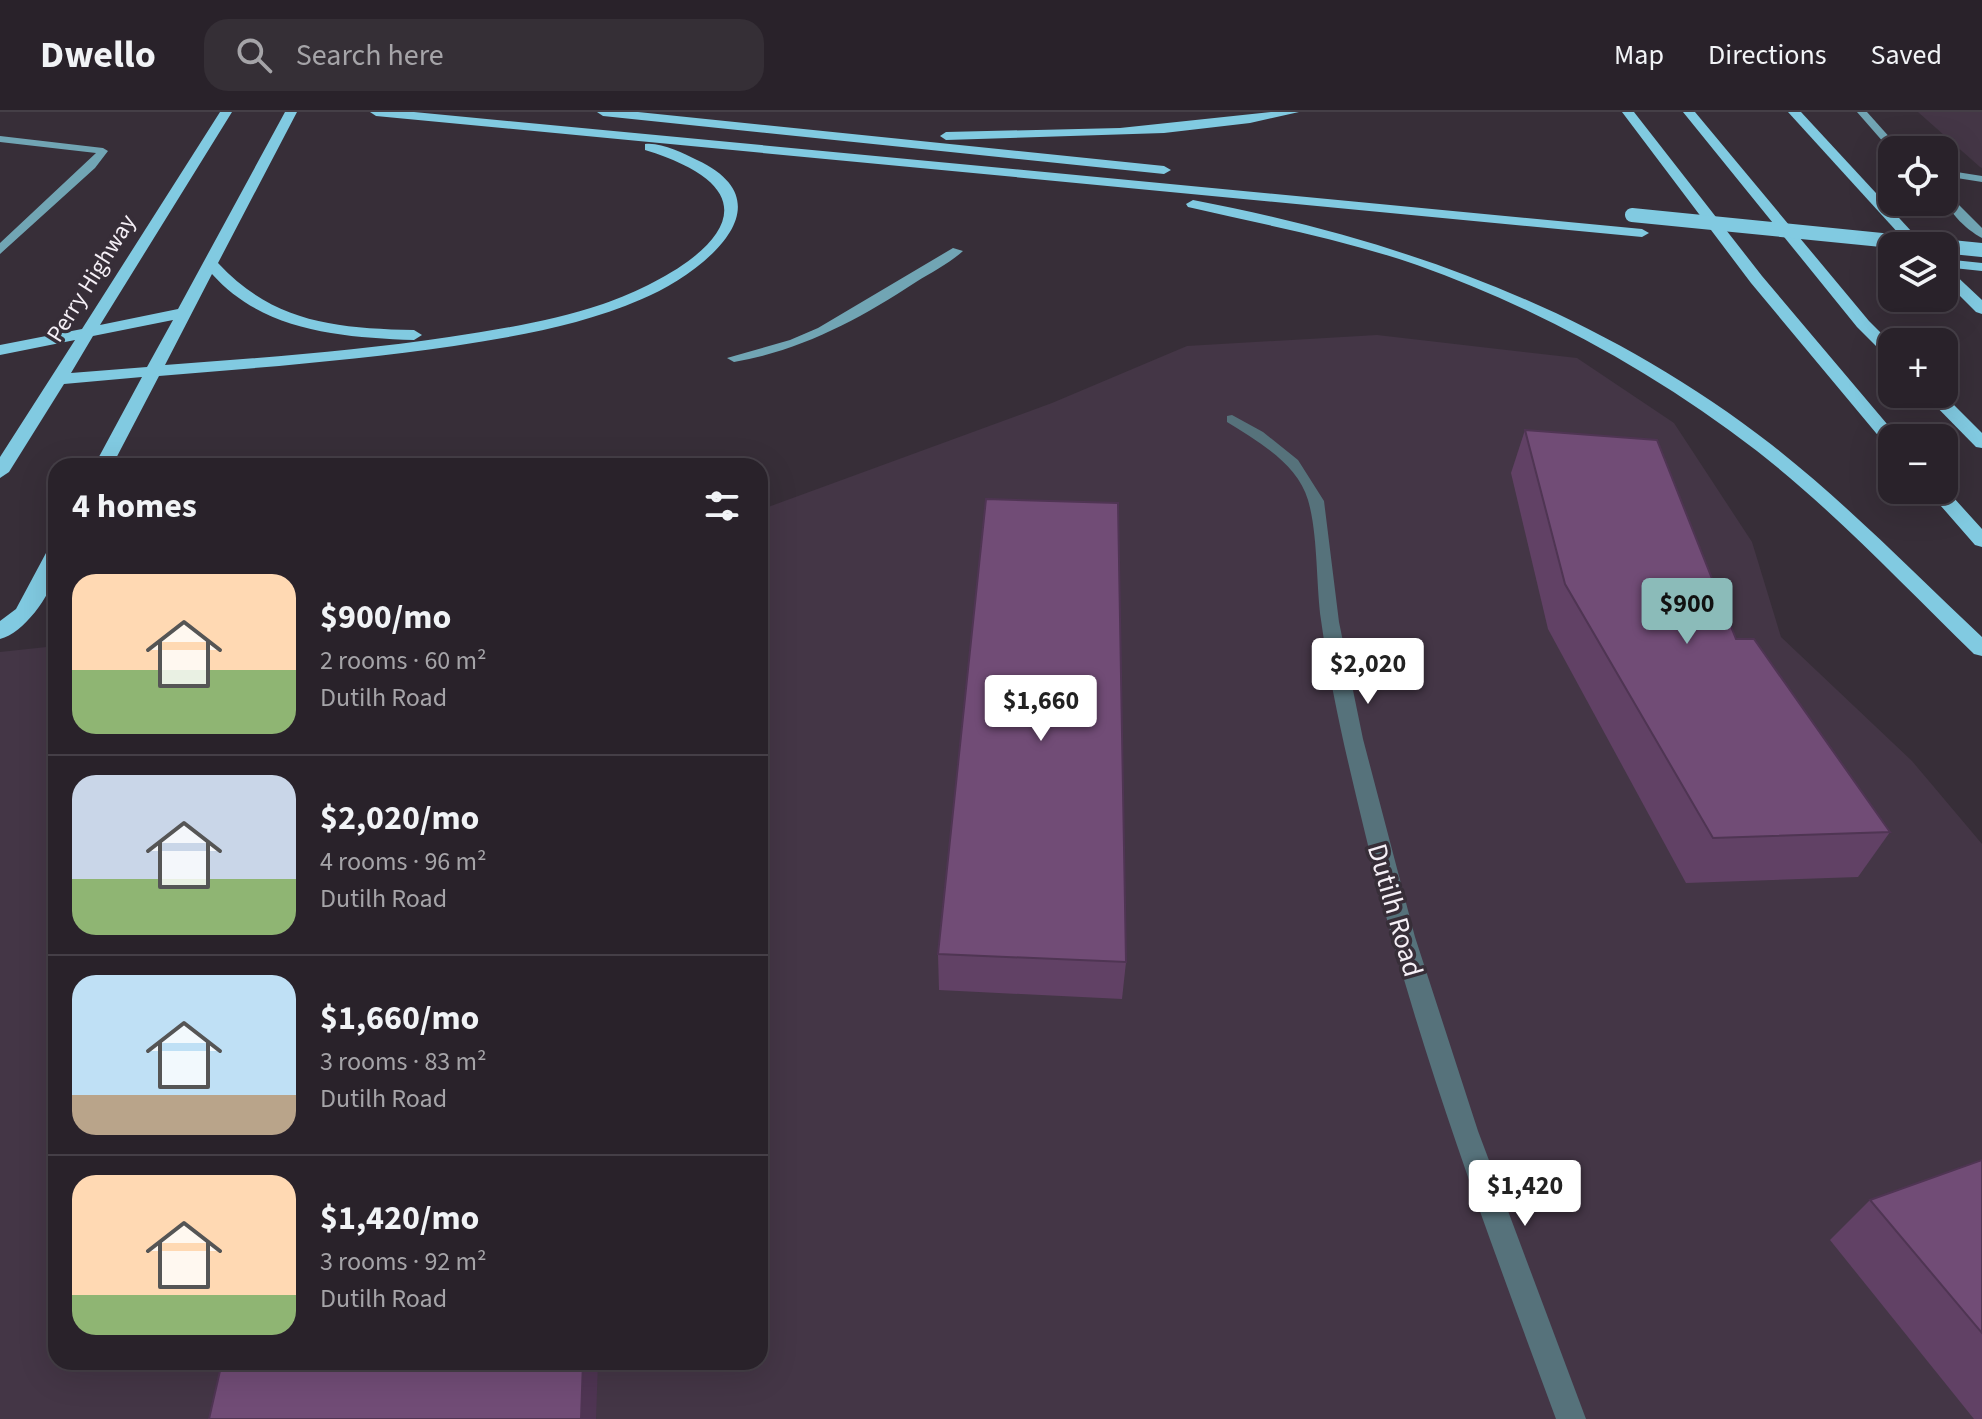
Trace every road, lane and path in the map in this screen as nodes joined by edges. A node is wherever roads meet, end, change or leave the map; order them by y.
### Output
1 (226, 112) edge
2 (291, 112) edge
3 (376, 112) edge
4 (603, 112) edge
5 (1210, 112) edge
6 (1293, 112) edge
7 (1628, 112) edge
8 (1689, 112) edge
9 (1794, 112) edge
10 (716, 123) junction
11 (554, 130) junction
12 (1098, 133) junction
13 (1178, 172) dead end
14 (1025, 175) junction
15 (1625, 215) dead end
16 (1905, 232) edge
17 (1650, 233) dead end
18 (1704, 239) dead end
19 (1751, 244) dead end
20 (1783, 247) dead end
21 (1982, 250) edge
22 (1829, 251) dead end
23 (210, 263) junction
24 (1958, 264) edge
25 (1982, 267) edge
26 (1958, 286) edge
27 (1982, 309) edge
28 (184, 313) junction
29 (86, 334) junction
30 (492, 335) junction
31 (1878, 338) edge
32 (0, 350) edge
33 (153, 371) junction
34 (59, 379) junction
35 (1947, 408) edge
36 (1232, 419) dead end
37 (1878, 425) edge
38 (1982, 443) edge
39 (107, 458) edge
40 (0, 472) edge
41 (1949, 504) edge
42 (1982, 541) edge
43 (48, 568) edge
44 (0, 632) edge
45 (1982, 649) edge
46 (1571, 1419) edge

1 - 29 highway, Perry Highway
2 - 23 highway
3 - 11 highway
4 - 10 highway
5 - 12 highway
6 - 12 highway
7 - 37 highway
8 - 31 highway
9 - 16 highway
10 - 12 highway
10 - 13 highway
11 - 14 highway
11 - 30 highway
14 - 17 highway
14 - 45 highway
15 - 21 highway, bridge
18 - 19 highway
20 - 22 highway
23 - 28 highway
23 - 30 highway
24 - 25 highway
26 - 27 highway
28 - 29 highway
28 - 33 highway
29 - 32 highway
29 - 34 highway, Perry Highway
30 - 33 highway
33 - 34 highway
33 - 39 highway
34 - 40 highway, Perry Highway
35 - 38 highway
36 - 46 street, Dutilh Road
41 - 42 highway
43 - 44 highway

